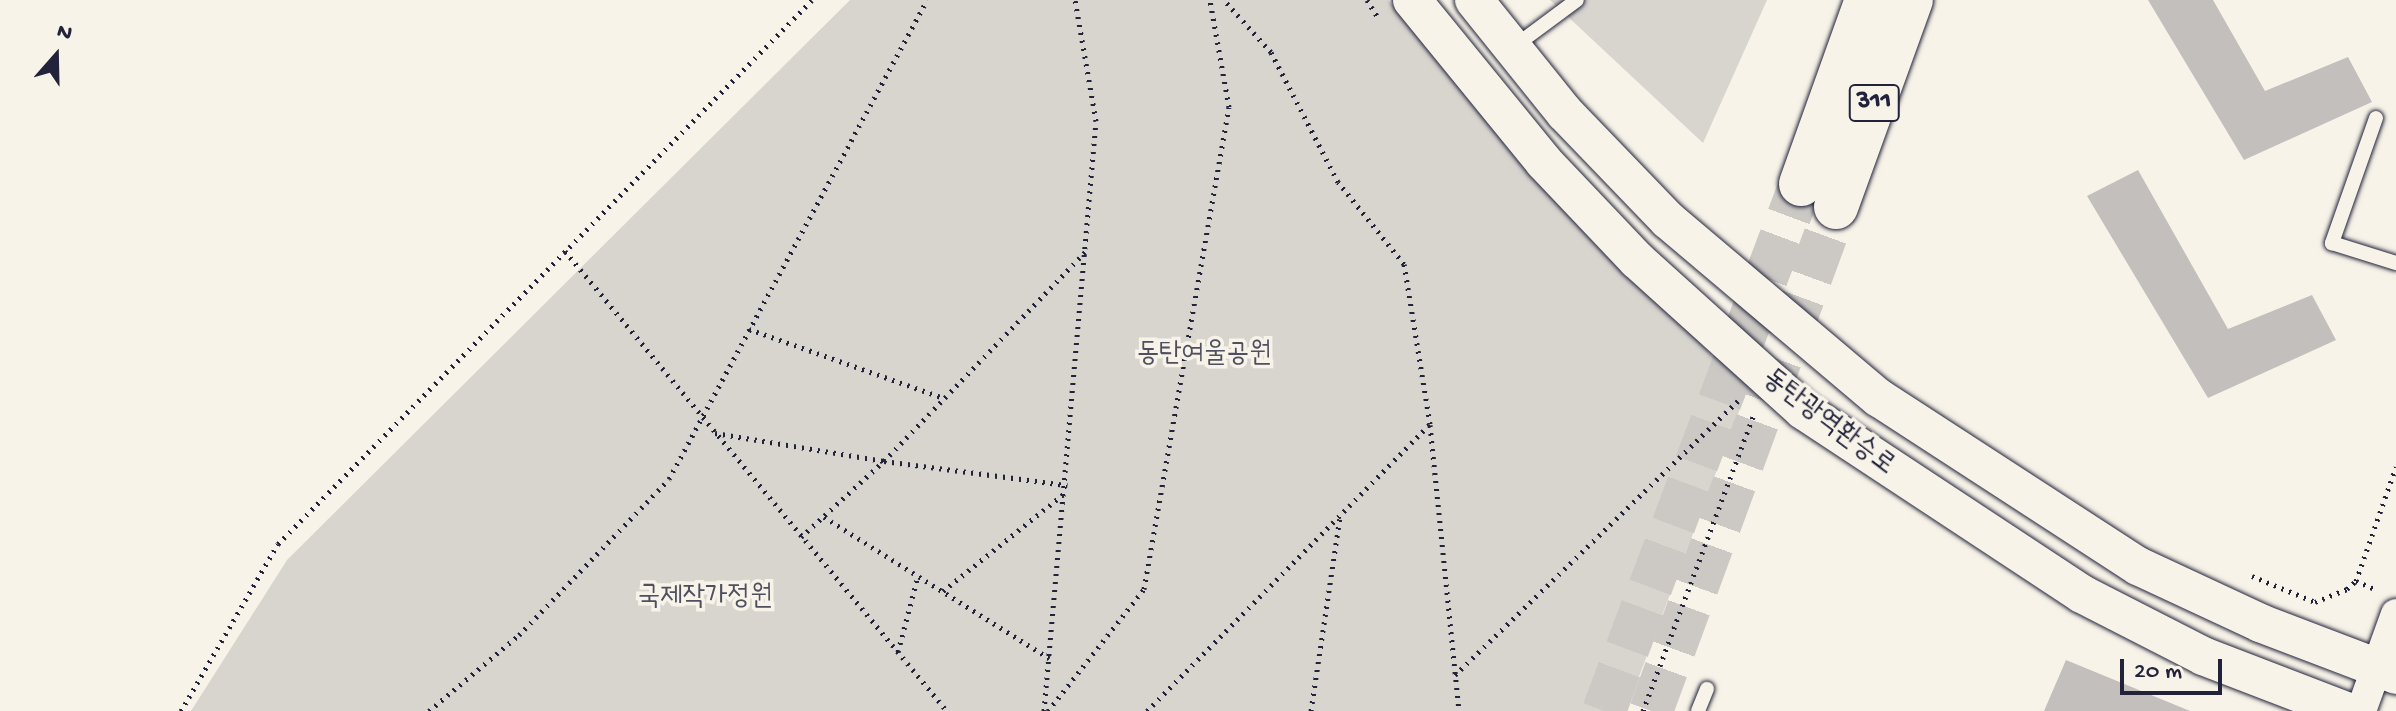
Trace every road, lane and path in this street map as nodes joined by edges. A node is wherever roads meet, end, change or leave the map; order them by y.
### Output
1 (812, 0) edge
2 (927, 0) edge
3 (1075, 0) edge
4 (1210, 0) edge
5 (1224, 0) edge
6 (1412, 0) edge
7 (1474, 0) edge
8 (1577, 0) edge
9 (1864, 0) edge
10 (1911, 0) edge
11 (1512, 48) junction
12 (2376, 118) dead end
13 (565, 251) junction
14 (1086, 251) junction
15 (2396, 263) edge
16 (749, 329) junction
17 (1746, 393) dead end
18 (944, 398) junction
19 (1758, 404) dead end
20 (700, 418) junction
21 (1430, 424) junction
22 (714, 433) junction
23 (884, 461) junction
24 (2396, 467) edge
25 (1066, 489) junction
26 (1340, 516) junction
27 (824, 517) junction
28 (801, 537) junction
29 (2246, 574) dead end
30 (918, 576) junction
31 (943, 591) junction
32 (2396, 614) edge
33 (898, 653) junction
34 (1049, 658) junction
35 (2386, 671) edge
36 (1455, 675) junction
37 (1707, 689) dead end
38 (181, 711) edge
39 (429, 711) edge
40 (947, 711) edge
41 (1046, 711) edge
42 (1147, 711) edge
43 (1311, 711) edge
44 (1459, 711) edge
45 (1643, 711) edge
46 (1698, 711) edge
47 (2346, 711) edge
48 (2361, 711) edge

1 - 13 path
2 - 16 path
3 - 14 path
4 - 41 path
5 - 21 path
6 - 47 street, 동탄광역환승로
7 - 11 street, 동탄광역환승로
8 - 11 lane
9 - 10 highway, 311
11 - 35 street, 동탄광역환승로
12 - 15 lane
13 - 20 path
13 - 38 path
14 - 18 path
14 - 25 path
16 - 18 path
16 - 20 path
17 - 36 path
18 - 23 path
19 - 45 path
20 - 22 path
20 - 39 path
21 - 26 path
21 - 36 path
22 - 23 path
22 - 28 path
23 - 25 path
23 - 27 path
24 - 29 path
25 - 31 path
25 - 34 path
26 - 42 path
26 - 43 path
27 - 28 path
27 - 30 path
28 - 33 path
30 - 31 path
30 - 33 path
31 - 34 path
32 - 35 street
33 - 40 path
34 - 41 path
35 - 48 street
36 - 44 path
37 - 46 lane

